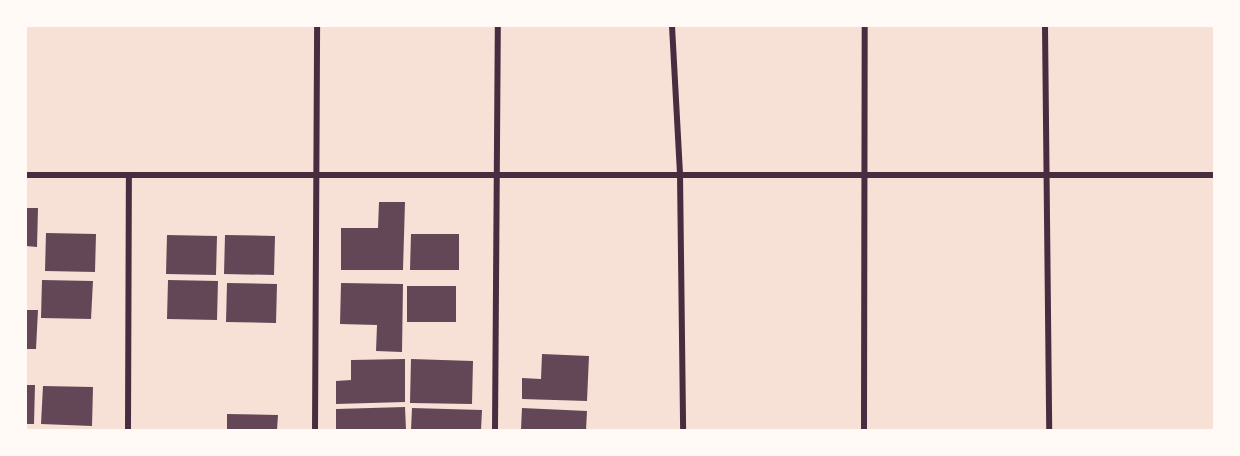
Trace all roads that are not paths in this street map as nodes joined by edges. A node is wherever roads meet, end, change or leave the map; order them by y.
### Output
1 (317, 26) edge
2 (498, 26) edge
3 (672, 26) edge
4 (865, 26) edge
5 (1045, 26) edge
6 (494, 174) junction
7 (680, 174) junction
8 (1046, 174) junction
9 (26, 175) edge
10 (129, 175) junction
11 (316, 175) junction
12 (865, 175) junction
13 (1215, 175) edge
14 (128, 430) edge
15 (315, 430) edge
16 (495, 430) edge
17 (683, 430) edge
18 (864, 430) edge
19 (1049, 430) edge

1 - 11 street
2 - 6 street
3 - 7 street
4 - 12 street
5 - 8 street
6 - 7 street
6 - 11 street
6 - 16 street
7 - 12 street
7 - 17 street
8 - 12 street
8 - 13 street
8 - 19 street
9 - 10 street
10 - 11 street
10 - 14 street
11 - 15 street
12 - 18 street

